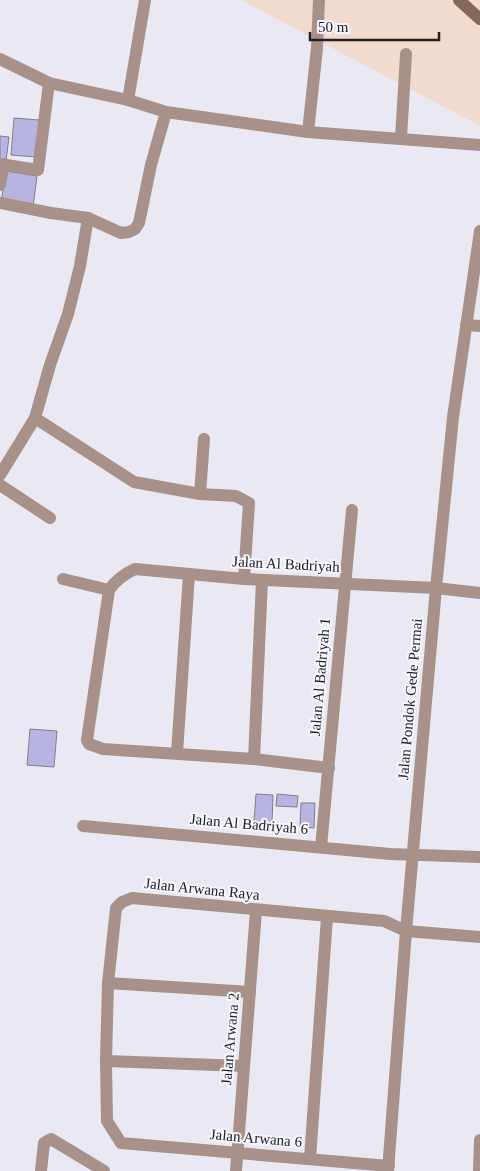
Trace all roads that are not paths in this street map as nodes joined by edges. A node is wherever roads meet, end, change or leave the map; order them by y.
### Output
1 (146, 0) edge
2 (319, 0) edge
3 (459, 0) edge
4 (480, 19) edge
5 (406, 54) dead end
6 (0, 59) edge
7 (49, 83) junction
8 (128, 100) junction
9 (166, 112) junction
10 (308, 132) junction
11 (400, 138) junction
12 (480, 145) edge
13 (2, 164) edge
14 (0, 184) edge
15 (0, 203) edge
16 (88, 218) junction
17 (480, 231) edge
18 (466, 325) junction
19 (480, 326) edge
20 (35, 418) junction
21 (204, 439) dead end
22 (0, 475) edge
23 (0, 485) edge
24 (200, 494) junction
25 (352, 510) dead end
26 (50, 518) dead end
27 (189, 574) junction
28 (63, 579) dead end
29 (244, 579) junction
30 (262, 580) junction
31 (345, 584) junction
32 (436, 588) junction
33 (109, 590) junction
34 (480, 593) edge
35 (176, 754) junction
36 (254, 759) junction
37 (329, 768) junction
38 (83, 826) dead end
39 (321, 846) junction
40 (413, 854) junction
41 (480, 857) edge
42 (256, 911) junction
43 (327, 917) junction
44 (406, 931) junction
45 (480, 937) edge
46 (108, 983) junction
47 (250, 992) junction
48 (106, 1061) junction
49 (244, 1066) junction
50 (480, 1140) edge
51 (121, 1143) joint
52 (237, 1153) junction
53 (310, 1159) junction
54 (389, 1168) edge
55 (41, 1171) edge
56 (104, 1171) edge
57 (236, 1171) edge
58 (479, 1171) edge

1 - 8 street
2 - 10 street
3 - 4 main road
5 - 11 street
6 - 7 street
7 - 8 street
7 - 13 street
8 - 9 street
9 - 10 street
9 - 16 street
10 - 11 street
11 - 12 street
13 - 14 street
15 - 16 street
16 - 20 street
17 - 18 street, Jalan Pondok Gede Permai
18 - 19 street
18 - 32 street, Jalan Pondok Gede Permai
20 - 22 street
20 - 24 street
21 - 24 street
23 - 26 street
24 - 29 street
25 - 31 street, Jalan Al Badriyah 1
27 - 29 street, Jalan Al Badriyah
27 - 33 street, Jalan Al Badriyah
27 - 35 street
28 - 33 street
29 - 30 street, Jalan Al Badriyah
30 - 31 street, Jalan Al Badriyah
30 - 36 street
31 - 32 street, Jalan Al Badriyah
31 - 37 street, Jalan Al Badriyah 1
32 - 34 street, Jalan Al Badriyah
32 - 40 street, Jalan Pondok Gede Permai
33 - 35 street
35 - 36 street
36 - 37 street
37 - 39 street, Jalan Al Badriyah 1
38 - 39 street, Jalan Al Badriyah 6
39 - 40 street, Jalan Al Badriyah 6
40 - 41 street
40 - 44 street, Jalan Pondok Gede Permai
42 - 43 street, Jalan Arwana Raya
42 - 46 street, Jalan Arwana Raya
42 - 47 street, Jalan Arwana 2
43 - 44 street, Jalan Arwana Raya
43 - 53 street
44 - 45 street, Jalan Arwana Raya
44 - 54 street, Jalan Pondok Gede Permai
46 - 47 street
46 - 48 street, Jalan Arwana Raya
47 - 49 street, Jalan Arwana 2
48 - 49 street
48 - 51 street, Jalan Arwana Raya
49 - 52 street, Jalan Arwana 2
50 - 58 street
51 - 52 street, Jalan Arwana 6
52 - 53 street, Jalan Arwana 6
52 - 57 street, Jalan Arwana 2
53 - 54 street, Jalan Arwana 6
55 - 56 street

